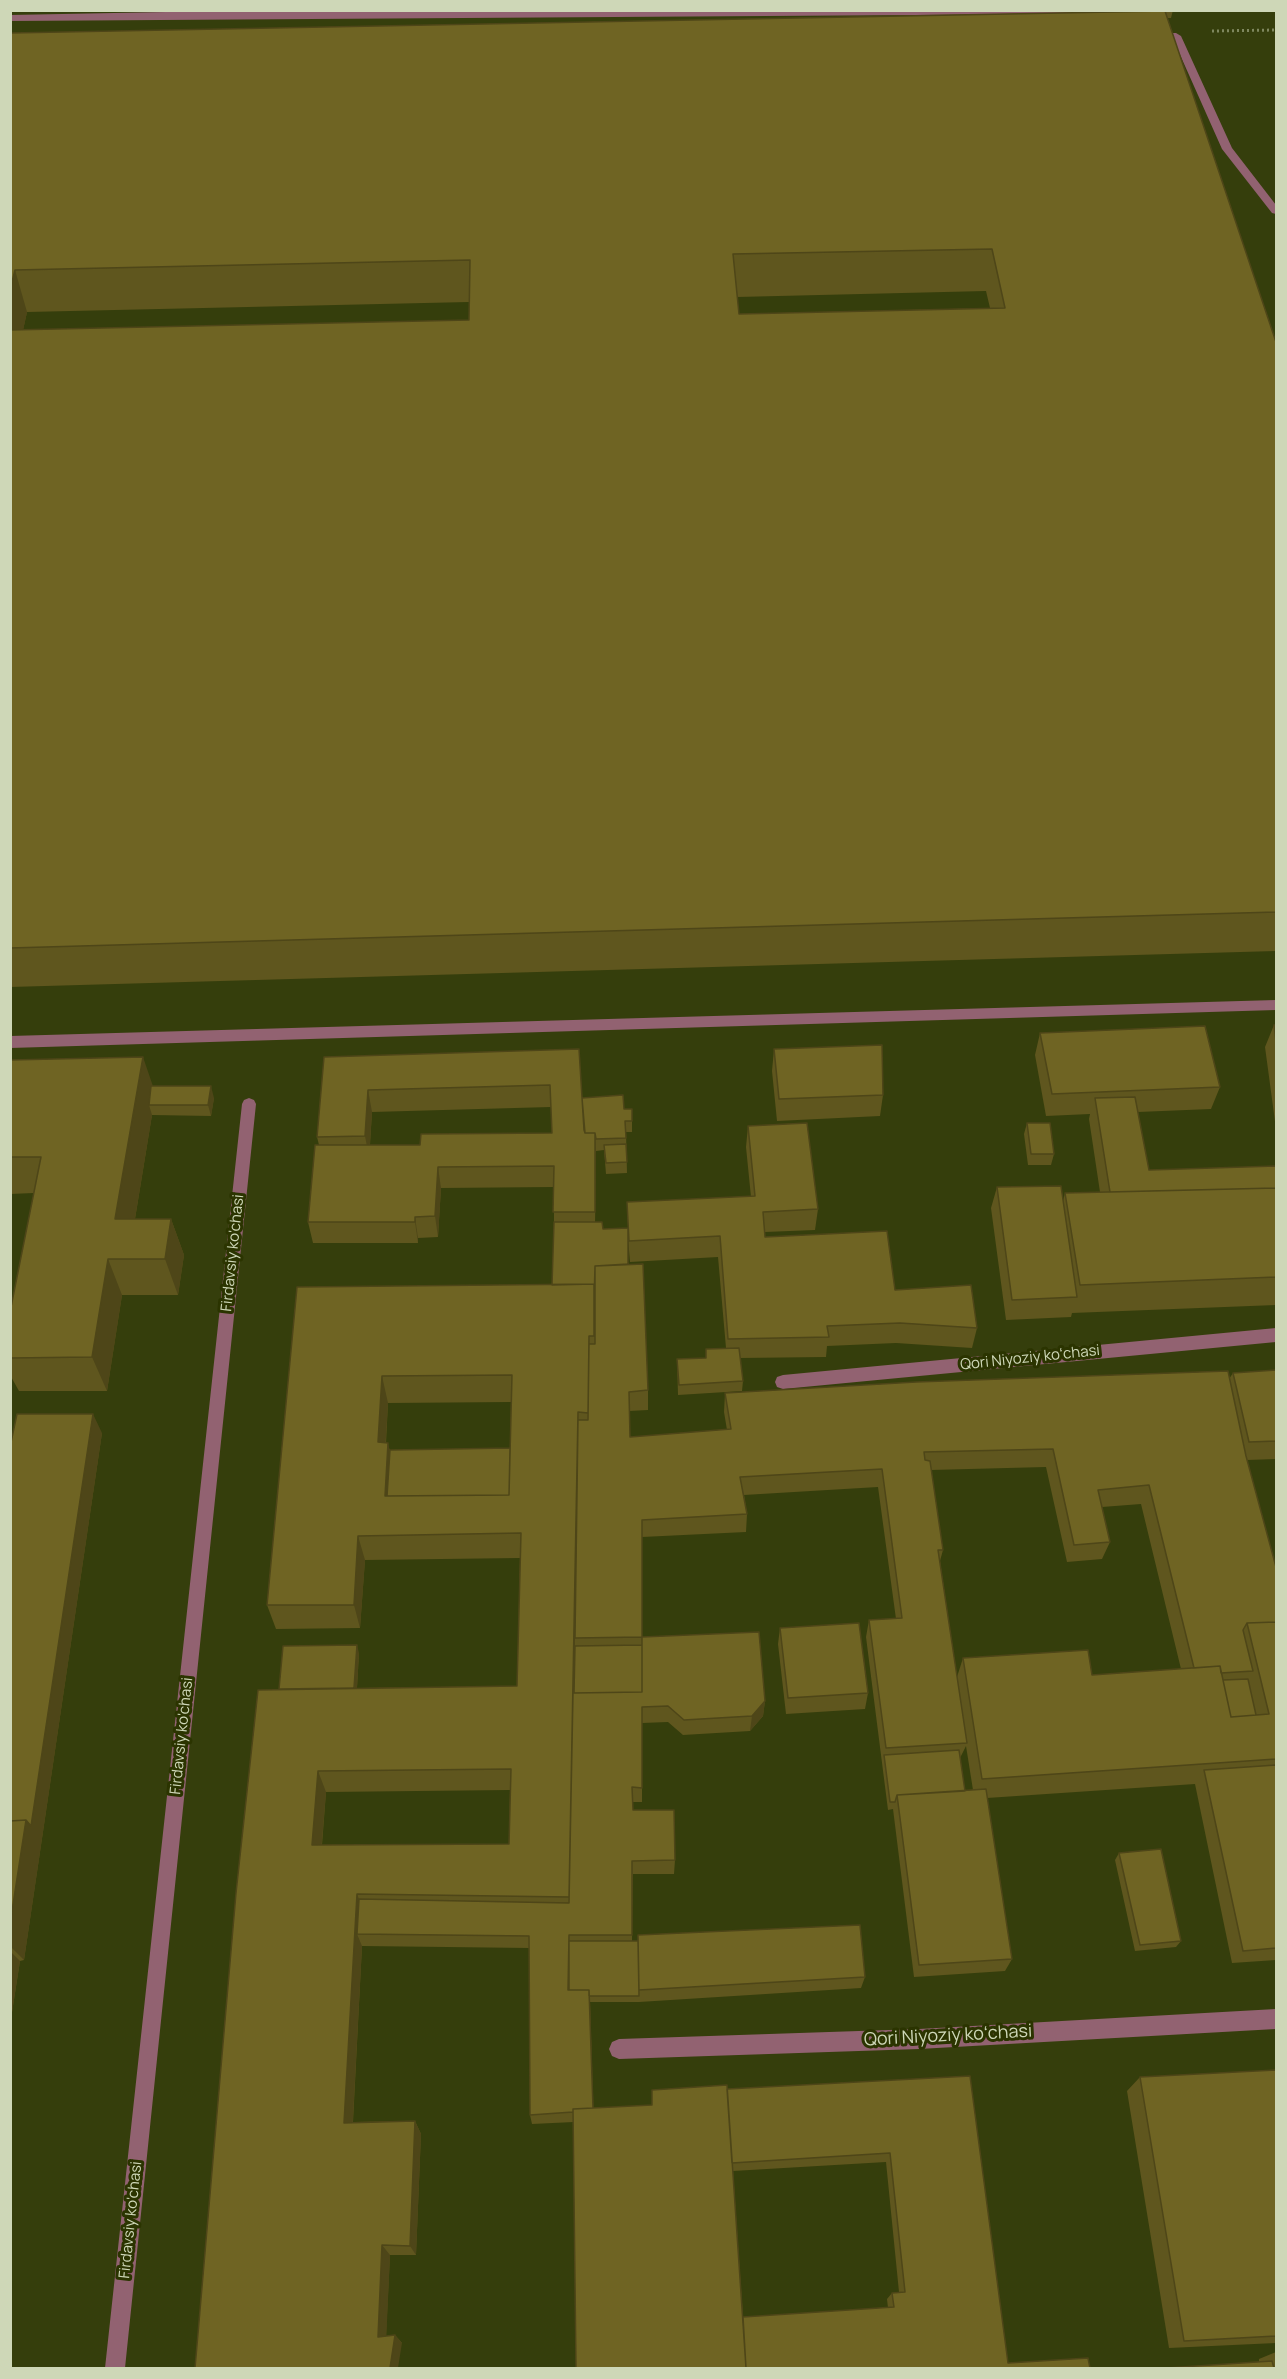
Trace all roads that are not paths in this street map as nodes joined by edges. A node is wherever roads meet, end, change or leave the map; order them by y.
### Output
1 (1069, 11) edge
2 (274, 13) edge
3 (10, 18) edge
4 (1140, 36) edge
5 (1276, 212) edge
6 (1276, 1005) edge
7 (10, 1042) edge
8 (249, 1104) dead end
9 (1276, 1335) edge
10 (783, 1382) dead end
11 (1276, 2019) edge
12 (619, 2049) dead end
13 (115, 2368) edge

1 - 2 street
2 - 3 street
4 - 5 street
6 - 7 street
8 - 13 street, Firdavsiy ko'chasi
9 - 10 street, Qori Niyoziy koʻchasi
11 - 12 street, Qori Niyoziy koʻchasi

